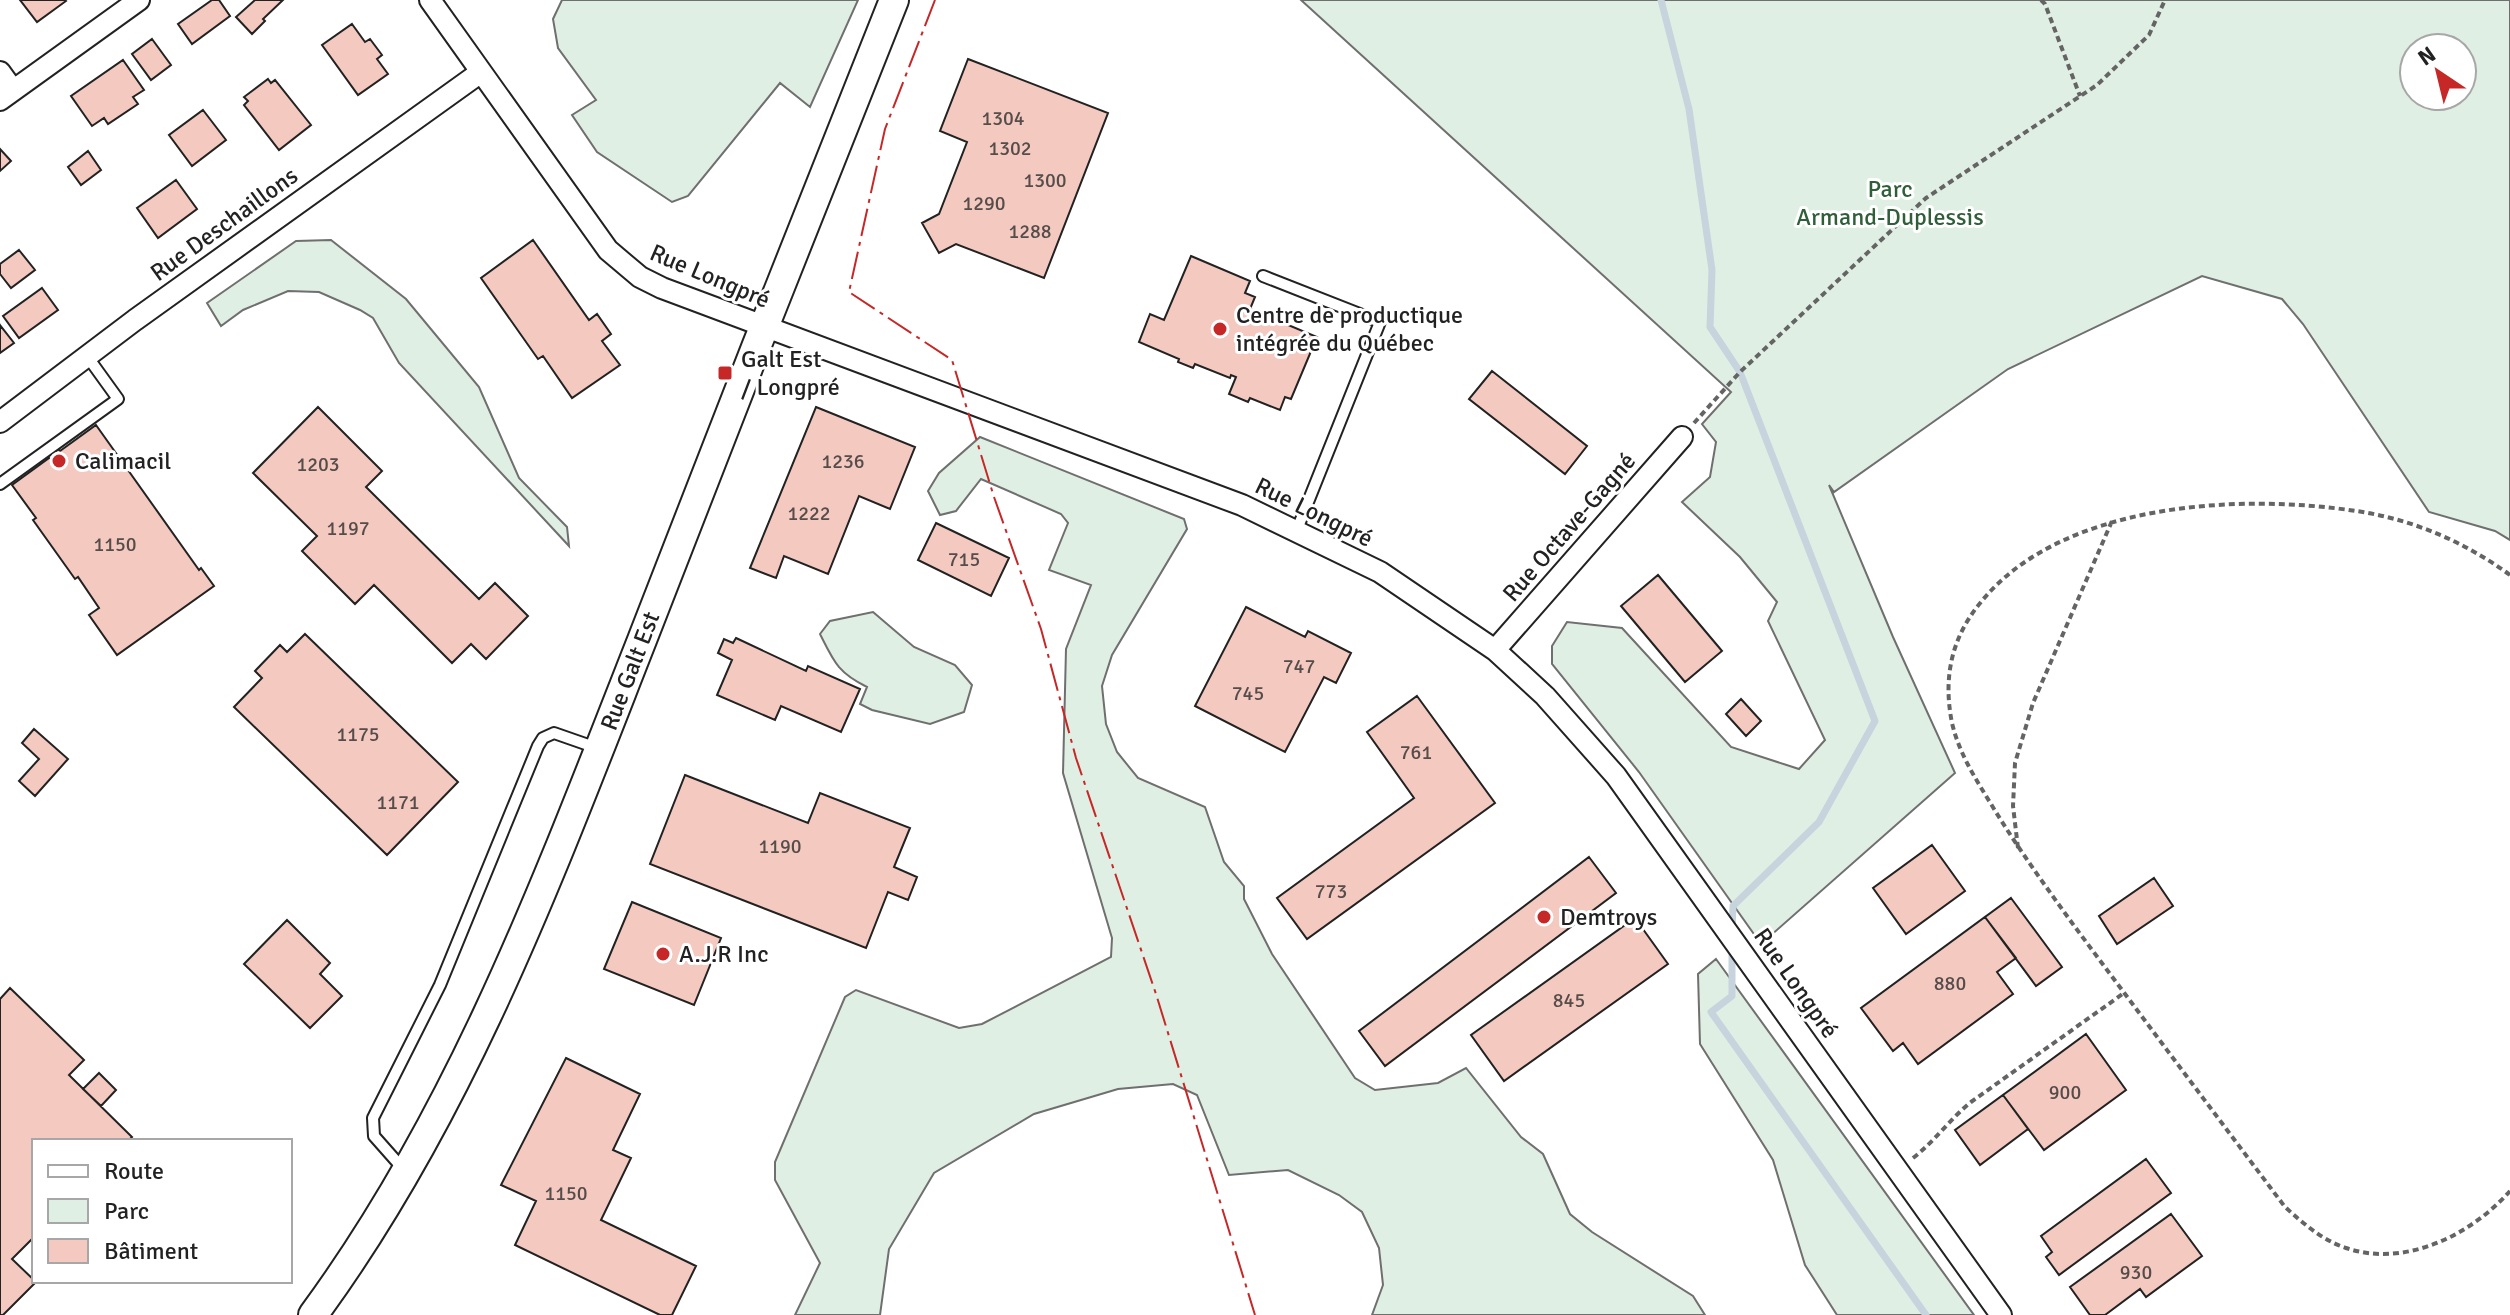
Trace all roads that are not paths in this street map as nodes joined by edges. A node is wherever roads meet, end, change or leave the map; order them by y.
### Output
1 (139, 0) edge
2 (430, 0) edge
3 (894, 0) edge
4 (0, 72) edge
5 (481, 72) junction
6 (7, 95) edge
7 (1263, 276) dead end
8 (762, 327) junction
9 (87, 356) junction
10 (0, 422) edge
11 (1682, 437) road end
12 (0, 484) edge
13 (1296, 532) junction
14 (1495, 650) junction
15 (599, 749) junction
16 (407, 1173) junction
17 (313, 1315) edge
18 (2001, 1315) edge

1 - 6 street
2 - 5 street, Rue Longpré
3 - 8 street, Rue Galt Est
4 - 6 street
5 - 8 street, Rue Longpré
5 - 9 street, Rue Deschaillons
7 - 13 lane
8 - 13 street, Rue Longpré
8 - 15 street, Rue Galt Est
9 - 10 street, Rue Deschaillons
9 - 12 lane
11 - 14 street, Rue Octave-Gagné
13 - 14 street, Rue Longpré
14 - 18 street, Rue Longpré
15 - 16 street, Rue Galt Est
15 - 16 lane
16 - 17 street, Rue Galt Est

